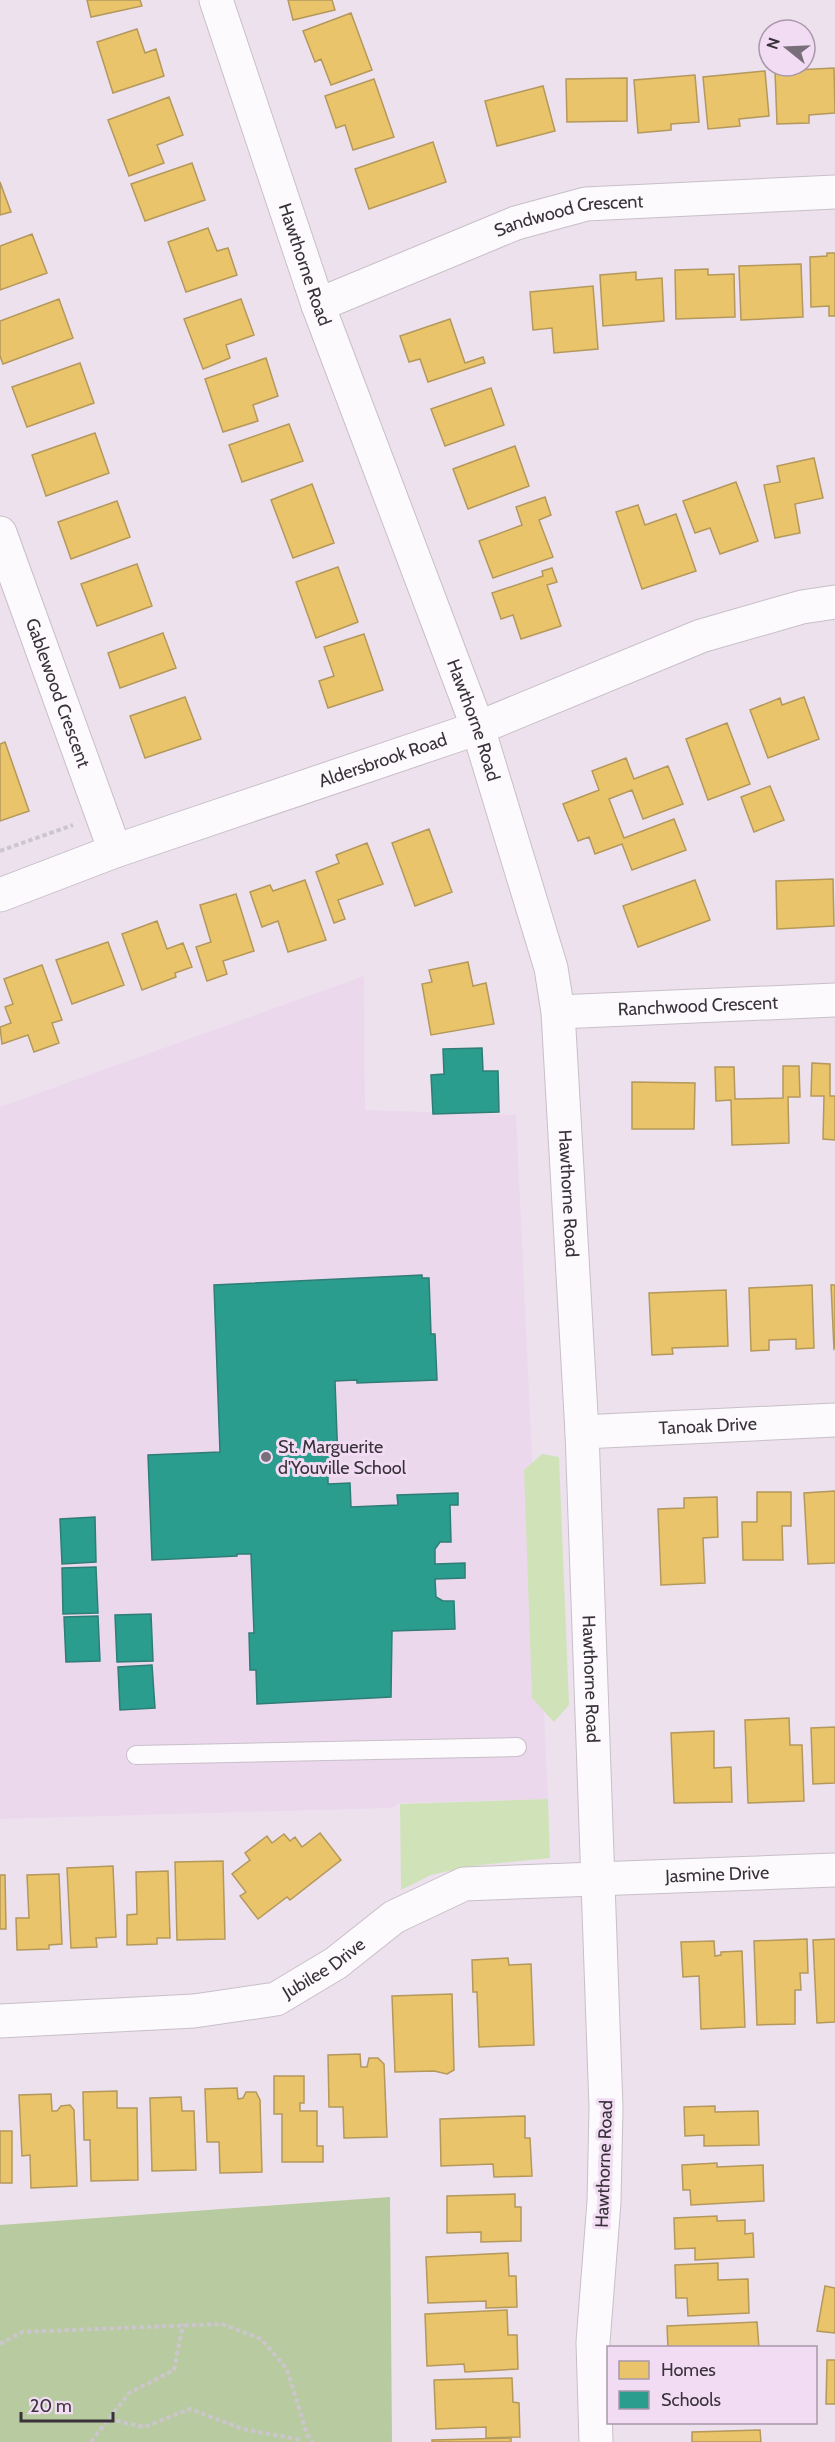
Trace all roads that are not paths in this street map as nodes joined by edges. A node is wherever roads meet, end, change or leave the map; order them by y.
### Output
1 (216, 0) edge
2 (835, 192) edge
3 (318, 305) junction
4 (0, 533) edge
5 (835, 602) edge
6 (478, 728) junction
7 (115, 852) junction
8 (0, 895) edge
9 (835, 1000) edge
10 (558, 1012) junction
11 (835, 1420) edge
12 (582, 1432) junction
13 (517, 1747) dead end
14 (136, 1755) dead end
15 (835, 1869) edge
16 (598, 1877) junction
17 (0, 2021) edge
18 (596, 2442) edge

1 - 3 street, Hawthorne Road
2 - 3 street, Sandwood Crescent
3 - 6 street, Hawthorne Road
4 - 7 street, Gablewood Crescent
5 - 6 street, Aldersbrook Road
6 - 7 street, Aldersbrook Road
6 - 10 street, Hawthorne Road
7 - 8 street, Aldersbrook Road
9 - 10 street, Ranchwood Crescent
10 - 12 street, Hawthorne Road
11 - 12 street, Tanoak Drive
12 - 16 street, Hawthorne Road
13 - 14 lane
15 - 16 street, Jasmine Drive
16 - 17 street, Jubilee Drive
16 - 18 street, Hawthorne Road

